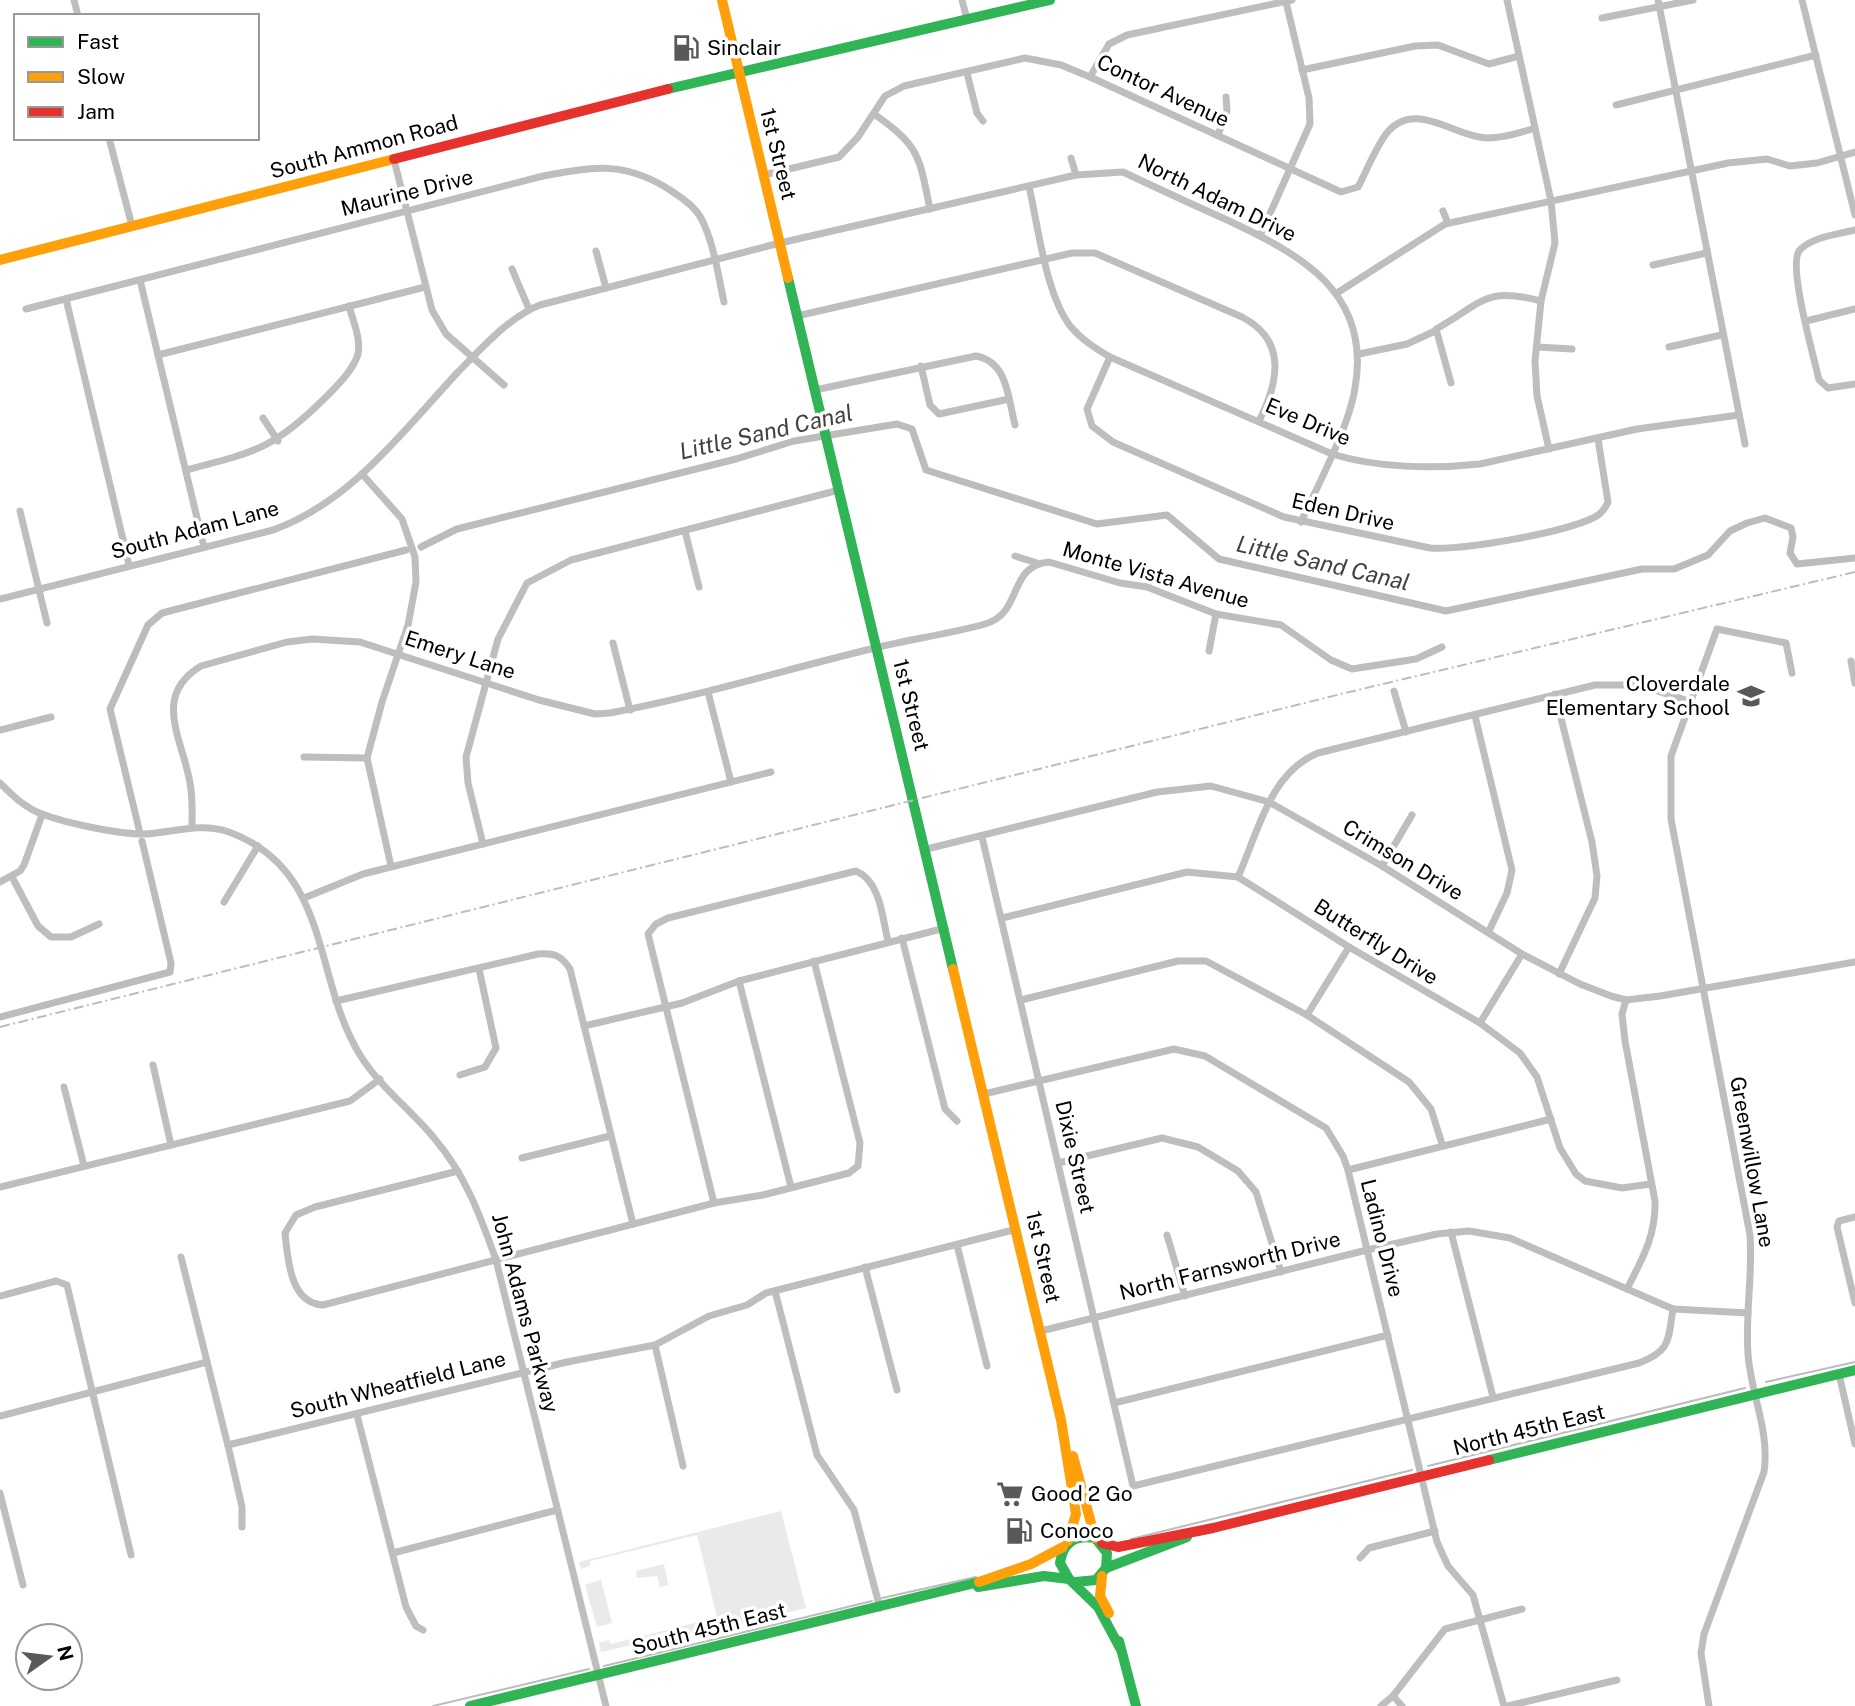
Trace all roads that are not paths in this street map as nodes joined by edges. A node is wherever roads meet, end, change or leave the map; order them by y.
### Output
1 (722, 0) edge
2 (962, 0) edge
3 (1050, 0) edge
4 (1507, 0) edge
5 (1693, 0) edge
6 (1802, 0) edge
7 (1289, 1) edge
8 (1659, 4) edge
9 (1602, 18) dead end
10 (967, 19) junction
11 (1816, 55) junction
12 (1519, 56) junction
13 (1302, 70) junction
14 (739, 72) junction
15 (967, 73) junction
16 (1090, 77) junction
17 (1674, 90) junction
18 (1226, 97) dead end
19 (1616, 105) dead end
20 (874, 114) junction
21 (983, 121) dead end
22 (1535, 128) junction
23 (1217, 135) junction
24 (110, 140) edge
25 (1855, 152) edge
26 (1840, 156) junction
27 (1071, 158) dead end
28 (394, 160) junction
29 (1290, 169) junction
30 (1691, 173) junction
31 (764, 175) junction
32 (1076, 175) junction
33 (1029, 186) junction
34 (1551, 201) junction
35 (930, 209) junction
36 (1443, 211) dead end
37 (408, 212) junction
38 (1855, 215) edge
39 (1448, 223) junction
40 (132, 226) junction
41 (1855, 230) edge
42 (1260, 236) junction
43 (780, 243) junction
44 (596, 251) dead end
45 (1706, 253) junction
46 (714, 259) junction
47 (1046, 259) junction
48 (0, 260) edge
49 (1653, 265) dead end
50 (512, 269) dead end
51 (140, 280) junction
52 (425, 287) junction
53 (606, 288) junction
54 (1337, 293) junction
55 (66, 299) junction
56 (1541, 301) junction
57 (724, 302) dead end
58 (349, 306) junction
59 (26, 309) dead end
60 (529, 309) junction
61 (1855, 309) edge
62 (797, 316) junction
63 (1806, 321) junction
64 (1435, 331) junction
65 (1721, 335) junction
66 (1537, 347) junction
67 (1669, 347) dead end
68 (1572, 349) dead end
69 (1359, 354) junction
70 (158, 355) junction
71 (1110, 356) junction
72 (472, 358) junction
73 (921, 366) junction
74 (1451, 383) dead end
75 (1855, 384) edge
76 (504, 385) dead end
77 (815, 390) junction
78 (1009, 399) junction
79 (1739, 415) junction
80 (262, 418) dead end
81 (1259, 421) junction
82 (1015, 425) dead end
83 (1598, 439) junction
84 (278, 440) junction
85 (1745, 444) dead end
86 (1549, 449) junction
87 (1332, 453) junction
88 (186, 470) junction
89 (362, 474) junction
90 (839, 490) junction
91 (20, 511) dead end
92 (1301, 522) junction
93 (685, 531) junction
94 (204, 547) junction
95 (1015, 556) dead end
96 (1038, 563) junction
97 (129, 565) junction
98 (1151, 575) dead end
99 (699, 587) dead end
100 (1147, 587) junction
101 (39, 589) junction
102 (0, 599) edge
103 (1216, 614) junction
104 (47, 623) dead end
105 (613, 643) dead end
106 (877, 647) junction
107 (1442, 647) dead end
108 (1209, 651) dead end
109 (398, 653) junction
110 (1850, 661) dead end
111 (1792, 673) dead end
112 (487, 683) junction
113 (1855, 683) edge
114 (1394, 691) dead end
115 (708, 692) junction
116 (1555, 694) junction
117 (1689, 701) junction
118 (630, 710) junction
119 (1475, 716) junction
120 (51, 717) dead end
121 (0, 730) edge
122 (1406, 733) junction
123 (304, 757) dead end
124 (368, 758) junction
125 (771, 772) dead end
126 (731, 782) junction
127 (0, 783) edge
128 (1269, 802) junction
129 (43, 815) junction
130 (1412, 815) dead end
131 (191, 827) junction
132 (982, 837) junction
133 (483, 844) junction
134 (258, 846) junction
135 (927, 849) junction
136 (391, 866) junction
137 (1382, 866) junction
138 (12, 877) junction
139 (1238, 877) junction
140 (0, 883) edge
141 (304, 898) junction
142 (225, 902) dead end
143 (1002, 918) junction
144 (99, 924) dead end
145 (945, 928) junction
146 (1489, 931) junction
147 (901, 938) junction
148 (888, 941) junction
149 (1349, 947) junction
150 (1522, 954) junction
151 (814, 961) junction
152 (1855, 962) edge
153 (479, 969) junction
154 (1559, 974) junction
155 (739, 981) junction
156 (1703, 988) junction
157 (1021, 999) junction
158 (1626, 999) junction
159 (336, 1001) junction
160 (665, 1006) junction
161 (1307, 1016) junction
162 (1480, 1023) junction
163 (584, 1026) junction
164 (153, 1065) dead end
165 (460, 1075) dead end
166 (380, 1079) junction
167 (1039, 1081) junction
168 (64, 1087) dead end
169 (984, 1094) junction
170 (1551, 1119) junction
171 (957, 1121) dead end
172 (610, 1136) junction
173 (1442, 1144) junction
174 (172, 1145) junction
175 (522, 1158) dead end
176 (1058, 1163) junction
177 (84, 1166) junction
178 (1348, 1170) junction
179 (458, 1171) junction
180 (1650, 1184) junction
181 (0, 1187) edge
182 (791, 1187) junction
183 (714, 1203) junction
184 (1855, 1217) edge
185 (633, 1224) junction
186 (1017, 1229) junction
187 (1451, 1232) junction
188 (1167, 1235) dead end
189 (957, 1245) junction
190 (1367, 1250) junction
191 (181, 1257) dead end
192 (496, 1260) junction
193 (865, 1268) junction
194 (1281, 1272) junction
195 (1627, 1289) junction
196 (775, 1291) junction
197 (0, 1296) edge
198 (1185, 1296) junction
199 (1855, 1303) edge
200 (1673, 1309) junction
201 (1748, 1313) junction
202 (1095, 1318) junction
203 (1041, 1331) junction
204 (1388, 1335) junction
205 (655, 1345) junction
206 (207, 1362) junction
207 (987, 1366) dead end
208 (1855, 1370) edge
209 (524, 1373) junction
210 (1839, 1374) junction
211 (897, 1390) dead end
212 (93, 1393) junction
213 (1756, 1394) junction
214 (1493, 1397) junction
215 (1114, 1403) junction
216 (357, 1415) junction
217 (0, 1416) edge
218 (1409, 1419) junction
219 (1061, 1420) junction
220 (1855, 1444) edge
221 (228, 1445) junction
222 (683, 1466) dead end
223 (1422, 1475) junction
224 (0, 1493) edge
225 (557, 1510) junction
226 (242, 1527) dead end
227 (1213, 1528) junction
228 (1435, 1531) junction
229 (1098, 1540) junction
230 (1066, 1544) junction
231 (393, 1553) junction
232 (131, 1555) dead end
233 (1360, 1558) dead end
234 (1104, 1572) junction
235 (1072, 1580) junction
236 (23, 1585) dead end
237 (958, 1590) junction
238 (880, 1608) junction
239 (1522, 1609) dead end
240 (1481, 1618) junction
241 (423, 1630) dead end
242 (1120, 1648) junction
243 (599, 1676) junction
244 (1617, 1680) dead end
245 (1393, 1696) junction
246 (470, 1706) edge
247 (606, 1706) edge
248 (1136, 1706) edge
249 (1381, 1706) edge
250 (1402, 1706) edge
251 (1506, 1706) edge
252 (1709, 1706) edge

1 - 14 main road, 1st Street
2 - 10 street
3 - 10 main road, South Ammon Road
4 - 12 street
5 - 8 street
6 - 11 street
7 - 13 street
7 - 16 street
8 - 9 street
8 - 17 street
10 - 14 main road, South Ammon Road
11 - 17 street
11 - 26 street
12 - 13 street
12 - 22 street
13 - 29 street
14 - 28 main road, South Ammon Road
14 - 31 main road, 1st Street
15 - 16 street, Contor Avenue
15 - 20 street, Contor Avenue
15 - 21 street
16 - 23 street, Contor Avenue
17 - 19 street
17 - 30 street
18 - 23 street
20 - 31 street, Contor Avenue
20 - 35 street
22 - 29 street, Contor Avenue
22 - 34 street
23 - 29 street, Contor Avenue
24 - 40 street
25 - 26 street
26 - 30 street
26 - 38 street
27 - 32 street
28 - 37 street
28 - 40 main road, South Ammon Road
29 - 42 street
30 - 34 street
30 - 45 street
31 - 43 main road, 1st Street
32 - 33 street, North Adam Drive
32 - 42 street, North Adam Drive
33 - 35 street, North Adam Drive
33 - 47 street, Eve Drive
34 - 39 street
34 - 56 street
35 - 43 street, North Adam Drive
36 - 39 street
37 - 46 street, Maurine Drive
37 - 51 street, Maurine Drive
37 - 52 street
39 - 54 street
40 - 48 main road, South Ammon Road
41 - 63 street
42 - 54 street, North Adam Drive
43 - 46 street, South Adam Lane
43 - 62 main road, 1st Street
44 - 53 street
45 - 49 street
45 - 65 street
46 - 53 street, South Adam Lane
46 - 57 street, Maurine Drive
47 - 62 street
47 - 71 street, Eve Drive
47 - 81 street
50 - 60 street
51 - 55 street, Maurine Drive
51 - 70 street
52 - 58 street
52 - 72 street
53 - 60 street, South Adam Lane
54 - 69 street, North Adam Drive
55 - 59 street, Maurine Drive
55 - 97 street
56 - 64 street
56 - 66 street
58 - 70 street
58 - 84 street
60 - 72 street, South Adam Lane
61 - 63 street
62 - 77 main road, 1st Street
63 - 75 street
64 - 69 street
64 - 74 street
65 - 67 street
65 - 79 street
66 - 68 street
66 - 86 street
69 - 87 street, North Adam Drive
70 - 88 street
71 - 81 street, Eve Drive
71 - 92 street, Eden Drive
72 - 76 street
72 - 89 street, South Adam Lane
73 - 77 street
73 - 78 street
73 - 78 street
77 - 90 main road, 1st Street
78 - 82 street
79 - 83 street, Eve Drive
79 - 85 street
80 - 84 street
81 - 87 street, Eve Drive
83 - 86 street, Eve Drive
83 - 92 street, Eden Drive
84 - 88 street
86 - 87 street, Eve Drive
87 - 92 street, North Adam Drive
88 - 94 street
89 - 94 street, South Adam Lane
89 - 109 street
90 - 93 street
90 - 106 main road, 1st Street
91 - 101 street
93 - 99 street
93 - 112 street
94 - 97 street, South Adam Lane
95 - 96 street
96 - 100 street, Monte Vista Avenue
96 - 106 street, Monte Vista Avenue
97 - 101 street, South Adam Lane
98 - 100 street
100 - 103 street, Monte Vista Avenue
101 - 102 street, South Adam Lane
101 - 104 street
103 - 107 street, Monte Vista Avenue
103 - 108 street
105 - 118 street
106 - 115 street, Emery Lane
106 - 135 main road, 1st Street
109 - 112 street, Emery Lane
109 - 124 street
109 - 131 street, Emery Lane
110 - 113 street
111 - 117 street, Greenwillow Lane
112 - 118 street, Emery Lane
112 - 133 street
114 - 122 street
115 - 118 street, Emery Lane
115 - 126 street
116 - 117 street
116 - 119 street
116 - 154 street
117 - 156 street, Greenwillow Lane
119 - 122 street
119 - 146 street
120 - 121 street
122 - 128 street
123 - 124 street
124 - 136 street
125 - 126 street
126 - 133 street
127 - 129 street, John Adams Parkway
128 - 132 street, Crimson Drive
128 - 137 street, Crimson Drive
128 - 139 street
129 - 131 street, John Adams Parkway
129 - 138 street
130 - 137 street
131 - 134 street, John Adams Parkway
132 - 135 street, Crimson Drive
132 - 143 street, Dixie Street
133 - 136 street
134 - 141 street, John Adams Parkway
134 - 142 street
135 - 145 main road, 1st Street
136 - 141 street
137 - 146 street, Crimson Drive
138 - 140 street
138 - 144 street
139 - 143 street, Butterfly Drive
139 - 149 street, Butterfly Drive
141 - 159 street, John Adams Parkway
143 - 157 street, Dixie Street
145 - 147 street
145 - 169 main road, 1st Street
146 - 150 street, Crimson Drive
147 - 148 street
147 - 171 street
148 - 151 street
148 - 160 street
149 - 161 street
149 - 162 street, Butterfly Drive
150 - 154 street, Crimson Drive
150 - 162 street
151 - 155 street
151 - 182 street
152 - 156 street, Crimson Drive
153 - 159 street
153 - 163 street
153 - 165 street
154 - 158 street, Crimson Drive
155 - 160 street
155 - 182 street
156 - 158 street, Crimson Drive
156 - 201 street, Greenwillow Lane
157 - 161 street
157 - 167 street, Dixie Street
158 - 180 street
159 - 166 street, John Adams Parkway
160 - 163 street
160 - 183 street
161 - 173 street
162 - 170 street, Butterfly Drive
163 - 172 street
164 - 174 street
166 - 174 street
166 - 179 street, John Adams Parkway
167 - 169 street, Ladino Drive
167 - 176 street, Dixie Street
167 - 178 street, Ladino Drive
168 - 177 street
169 - 186 main road, 1st Street
170 - 173 street
170 - 180 street, Butterfly Drive
172 - 175 street
172 - 185 street
173 - 178 street
174 - 177 street
176 - 194 street
176 - 202 street, Dixie Street
177 - 181 street
178 - 190 street, Ladino Drive
179 - 192 street, John Adams Parkway
179 - 192 street
180 - 195 street
182 - 183 street
183 - 185 street
184 - 199 street
185 - 192 street
186 - 189 street, South Wheatfield Lane
186 - 203 main road, 1st Street
187 - 190 street, North Farnsworth Drive
187 - 195 street, North Farnsworth Drive
187 - 214 street
188 - 198 street
189 - 193 street, South Wheatfield Lane
189 - 207 street
190 - 194 street, North Farnsworth Drive
190 - 204 street, Ladino Drive
191 - 206 street
192 - 209 street, John Adams Parkway
193 - 196 street, South Wheatfield Lane
193 - 211 street
194 - 198 street, North Farnsworth Drive
195 - 200 street, North Farnsworth Drive
196 - 205 street, South Wheatfield Lane
196 - 238 street
197 - 212 street
198 - 202 street, North Farnsworth Drive
200 - 201 street, North Farnsworth Drive
200 - 214 street
201 - 213 street, Greenwillow Lane
202 - 203 street, North Farnsworth Drive
202 - 215 street, Dixie Street
203 - 219 main road, 1st Street
204 - 215 street
204 - 218 street, Ladino Drive
205 - 209 street, South Wheatfield Lane
205 - 222 street
206 - 212 street
206 - 221 street
208 - 210 main road, North 45th East
209 - 216 street, South Wheatfield Lane
209 - 225 street, John Adams Parkway
210 - 213 main road, North 45th East
210 - 220 street
212 - 217 street
212 - 232 street
213 - 223 main road, North 45th East
213 - 252 street, Greenwillow Lane
214 - 218 street
215 - 218 street, Dixie Street
216 - 221 street, South Wheatfield Lane
216 - 231 street
218 - 223 street, Ladino Drive
219 - 229 main road
219 - 230 main road
221 - 226 street
223 - 227 main road, North 45th East
223 - 228 street, Ladino Drive
224 - 236 street
225 - 231 street
225 - 243 street, John Adams Parkway
227 - 229 main road, North 45th East
227 - 234 main road, North 45th East
228 - 233 street
228 - 240 street, Ladino Drive
229 - 230 main road
229 - 234 main road
230 - 235 main road
230 - 237 main road, South 45th East
231 - 241 street
234 - 235 main road
234 - 242 main road
235 - 237 main road, South 45th East
235 - 242 main road
237 - 238 main road, South 45th East
238 - 243 main road, South 45th East
239 - 240 street
240 - 245 street
240 - 251 street, Ladino Drive
242 - 248 main road
243 - 246 main road, South 45th East
243 - 247 street, John Adams Parkway
244 - 251 street
245 - 249 street
245 - 250 street

